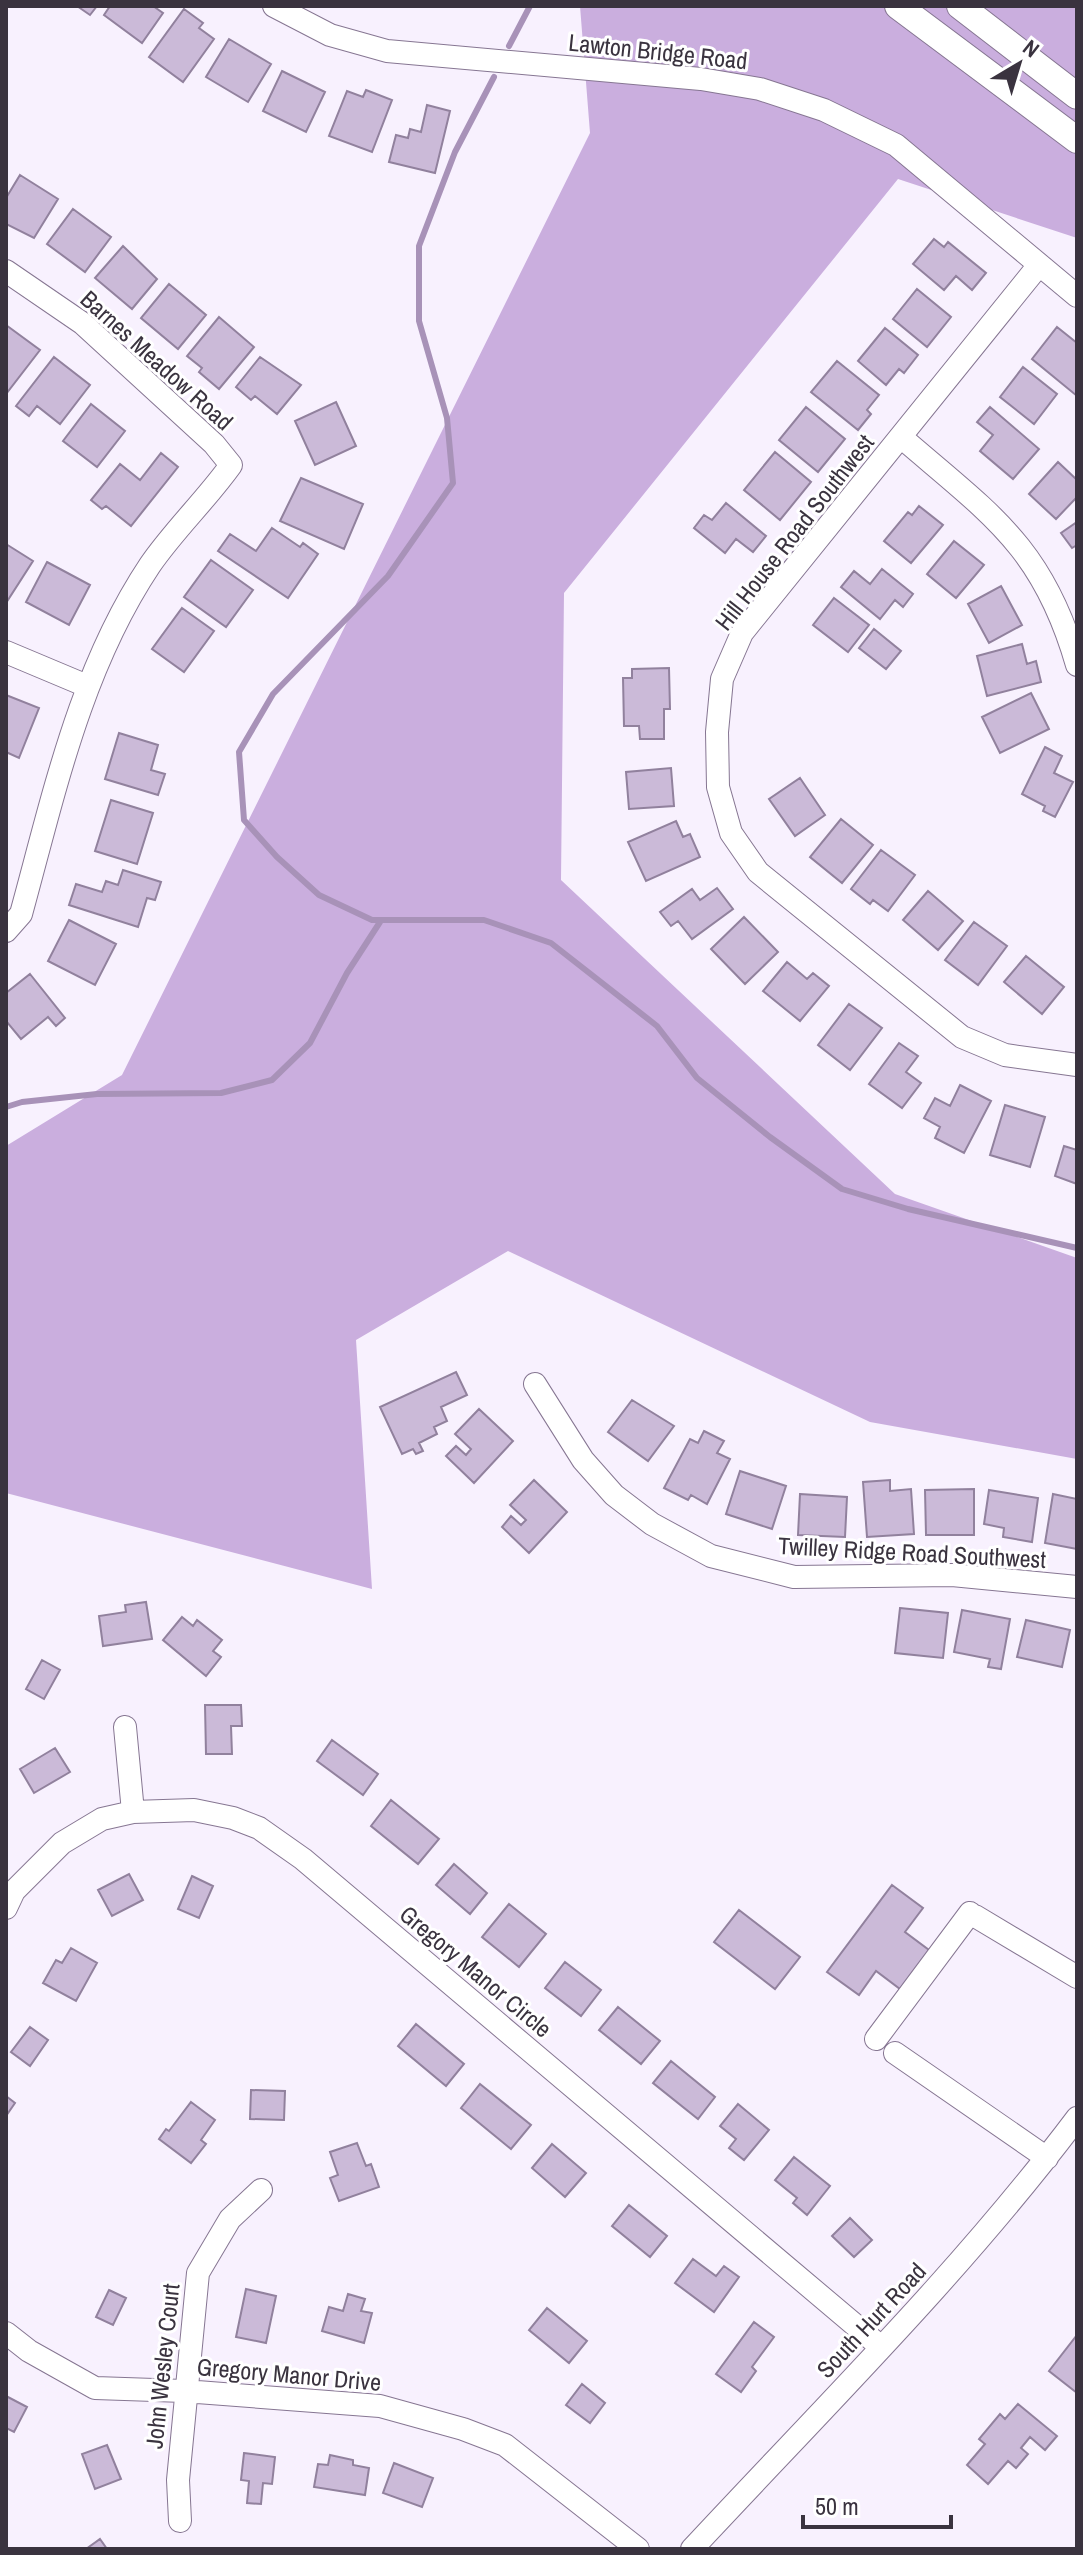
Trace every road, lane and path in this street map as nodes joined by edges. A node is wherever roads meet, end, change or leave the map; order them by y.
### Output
1 (274, 6) edge
2 (898, 6) edge
3 (960, 6) edge
4 (1077, 96) edge
5 (1077, 140) edge
6 (1039, 265) junction
7 (6, 271) edge
8 (1077, 296) edge
9 (901, 437) junction
10 (6, 652) edge
11 (1077, 665) edge
12 (87, 686) junction
13 (6, 931) edge
14 (1077, 1065) edge
15 (535, 1384) dead end
16 (1077, 1587) edge
17 (125, 1727) dead end
18 (133, 1812) junction
19 (6, 1908) edge
20 (1077, 1977) edge
21 (876, 2039) dead end
22 (895, 2053) dead end
23 (1077, 2118) edge
24 (1047, 2158) junction
25 (261, 2190) dead end
26 (6, 2333) edge
27 (881, 2347) junction
28 (184, 2391) junction
29 (180, 2521) dead end
30 (638, 2549) edge
31 (692, 2549) edge

1 - 6 street, Lawton Bridge Road
2 - 5 main road
3 - 4 main road
6 - 8 street, Lawton Bridge Road
6 - 9 street, Hill House Road Southwest
7 - 12 street, Barnes Meadow Road
9 - 11 street
9 - 14 street, Hill House Road Southwest
10 - 12 street
12 - 13 street, Barnes Meadow Road
15 - 16 street, Twilley Ridge Road Southwest
17 - 18 street
18 - 19 street, Gregory Manor Circle
18 - 27 street, Gregory Manor Circle
20 - 21 street
22 - 24 street
23 - 24 street, South Hurt Road
24 - 27 street, South Hurt Road
25 - 28 street, John Wesley Court
26 - 28 street, Gregory Manor Drive
27 - 31 street, South Hurt Road
28 - 29 street, John Wesley Court
28 - 30 street, Gregory Manor Drive

